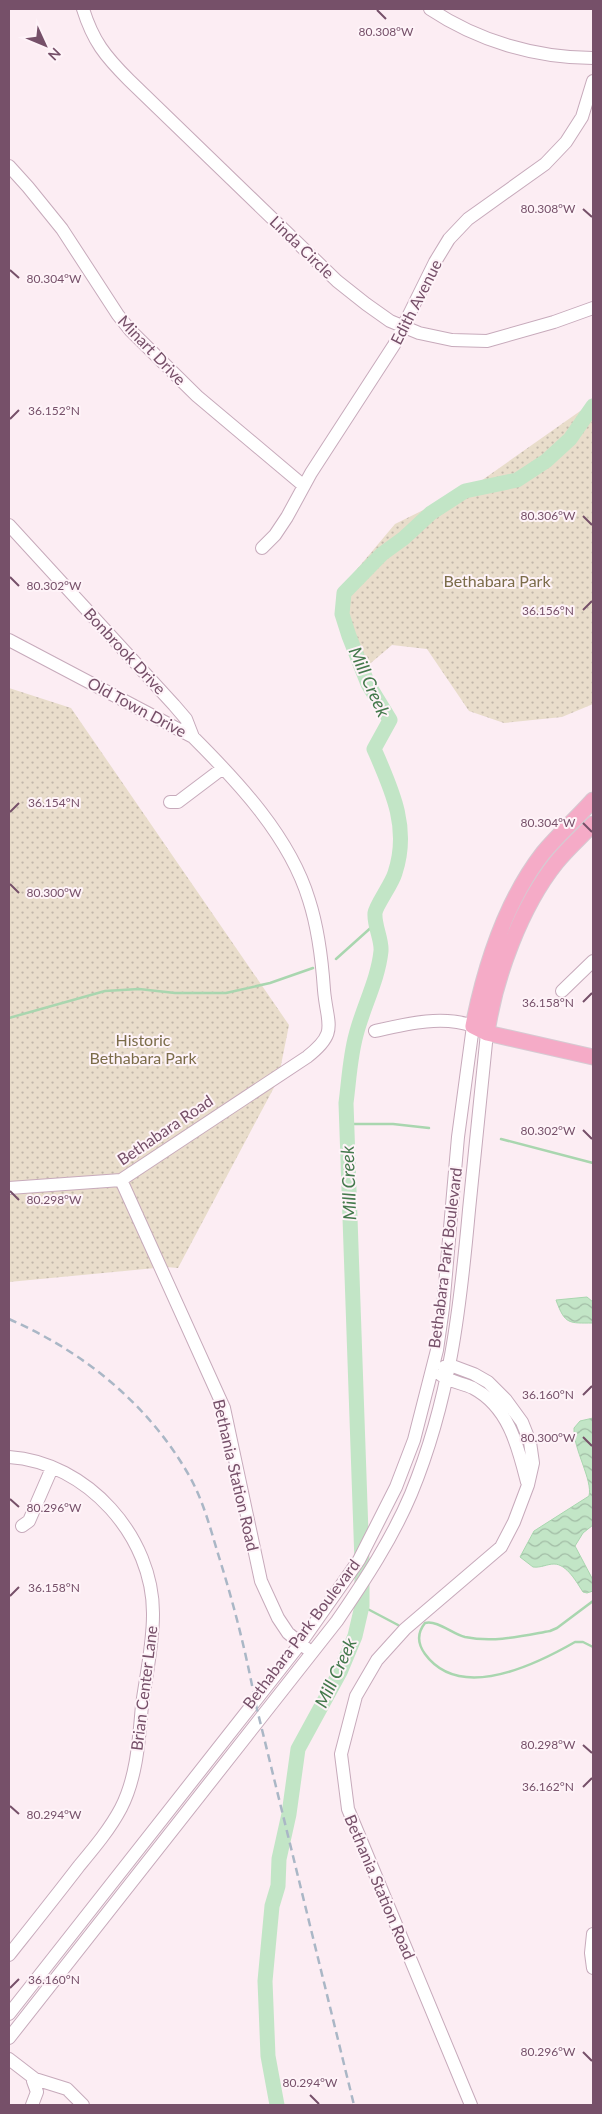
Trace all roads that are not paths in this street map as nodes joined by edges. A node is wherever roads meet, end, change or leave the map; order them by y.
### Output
1 (82, 9) edge
2 (430, 9) edge
3 (593, 58) edge
4 (593, 80) edge
5 (9, 166) edge
6 (593, 308) edge
7 (403, 328) junction
8 (304, 486) junction
9 (9, 525) edge
10 (262, 548) dead end
11 (9, 640) edge
12 (193, 737) junction
13 (223, 768) junction
14 (593, 800) edge
15 (170, 802) dead end
16 (593, 824) edge
17 (593, 961) edge
18 (562, 990) dead end
19 (473, 1026) junction
20 (374, 1031) dead end
21 (487, 1034) junction
22 (322, 1045) joint
23 (593, 1057) edge
24 (122, 1180) junction
25 (9, 1188) edge
26 (450, 1365) junction
27 (433, 1369) junction
28 (448, 1380) junction
29 (9, 1457) edge
30 (52, 1468) junction
31 (528, 1485) junction
32 (22, 1526) dead end
33 (300, 1644) junction
34 (312, 1653) junction
35 (593, 1934) edge
36 (9, 1955) edge
37 (593, 1968) edge
38 (9, 2014) edge
39 (9, 2038) edge
40 (9, 2059) edge
41 (35, 2079) junction
42 (32, 2105) edge
43 (83, 2105) edge
44 (471, 2105) edge

1 - 7 street, Linda Circle
2 - 3 street
4 - 7 street, Edith Avenue
5 - 8 street, Minart Drive
6 - 7 street, Linda Circle
7 - 8 street, Edith Avenue
8 - 10 street, Edith Avenue
9 - 12 street, Bonbrook Drive
11 - 12 street, Old Town Drive
12 - 13 street, Old Town Drive
13 - 15 street
13 - 22 street, Old Town Drive
14 - 19 main road, Bethabara Park Boulevard
16 - 21 main road, Bethabara Park Boulevard
17 - 18 street
19 - 20 street
19 - 21 main road
19 - 27 street, Bethabara Park Boulevard
21 - 23 main road
21 - 26 street, Bethabara Park Boulevard
22 - 24 street, Bethabara Road
24 - 25 street, Bethabara Road
24 - 33 street, Bethania Station Road
26 - 27 street
26 - 28 street, Bethabara Park Boulevard
26 - 31 street, Bethania Station Road
27 - 28 street
27 - 33 street, Bethabara Park Boulevard
28 - 31 street
28 - 34 street, Bethabara Park Boulevard
29 - 30 street, Brian Center Lane
30 - 32 street
30 - 36 street, Brian Center Lane
31 - 44 street, Bethania Station Road
33 - 34 street, Bethania Station Road
33 - 38 street, Bethabara Park Boulevard
34 - 39 street, Bethabara Park Boulevard
35 - 37 street
40 - 41 street
41 - 42 street
41 - 43 street

